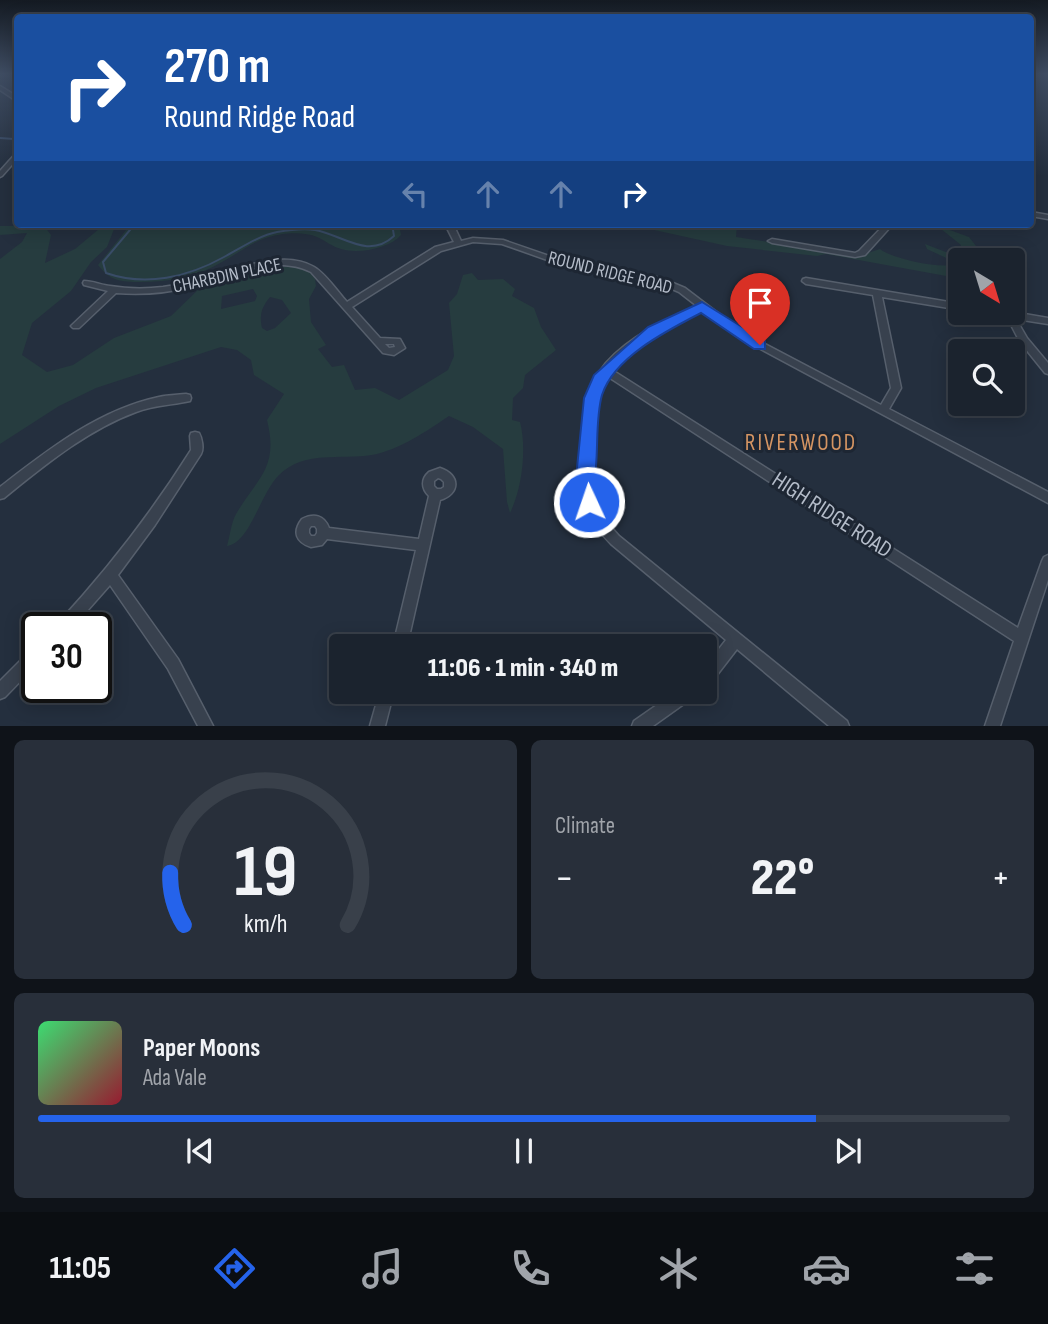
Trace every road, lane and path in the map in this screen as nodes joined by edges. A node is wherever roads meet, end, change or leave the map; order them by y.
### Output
1 (14, 158) edge
2 (0, 175) edge
3 (451, 228) edge
4 (885, 228) edge
5 (772, 241) dead end
6 (458, 242) junction
7 (806, 281) dead end
8 (87, 283) dead end
9 (113, 291) junction
10 (877, 293) junction
11 (948, 305) edge
12 (347, 306) junction
13 (702, 307) junction
14 (1026, 317) edge
15 (1048, 321) edge
16 (76, 326) dead end
17 (1013, 326) edge
18 (378, 341) dead end
19 (1048, 369) edge
20 (606, 371) junction
21 (186, 398) dead end
22 (884, 411) junction
23 (195, 436) dead end
24 (0, 494) edge
25 (435, 494) dead end
26 (1048, 498) edge
27 (324, 533) dead end
28 (423, 545) junction
29 (1048, 561) edge
30 (111, 576) junction
31 (77, 612) edge
32 (403, 634) edge
33 (1021, 638) junction
34 (736, 639) junction
35 (717, 664) edge
36 (21, 670) edge
37 (0, 692) edge
38 (383, 704) edge
39 (671, 704) edge
40 (206, 726) edge
41 (377, 726) edge
42 (639, 726) edge
43 (842, 726) edge
44 (992, 726) edge

1 - 2 street
3 - 6 street
4 - 5 street
6 - 12 street, ROUND RIDGE ROAD
6 - 13 street, ROUND RIDGE ROAD
7 - 10 street
8 - 9 street, CHARBDIN PLACE
9 - 12 street, CHARBDIN PLACE
9 - 16 street
10 - 11 street
10 - 22 street
12 - 18 street, CHARBDIN PLACE
13 - 20 street
13 - 22 street, ROUND RIDGE ROAD
14 - 15 street
17 - 19 street
20 - 33 street, HIGH RIDGE ROAD
20 - 34 street
21 - 24 street
22 - 26 street, ROUND RIDGE ROAD
23 - 30 street
25 - 28 street
27 - 28 street
28 - 32 street
29 - 33 street
30 - 31 street
30 - 40 street
33 - 44 street
34 - 35 street
34 - 43 street
36 - 37 street
38 - 41 street
39 - 42 street

